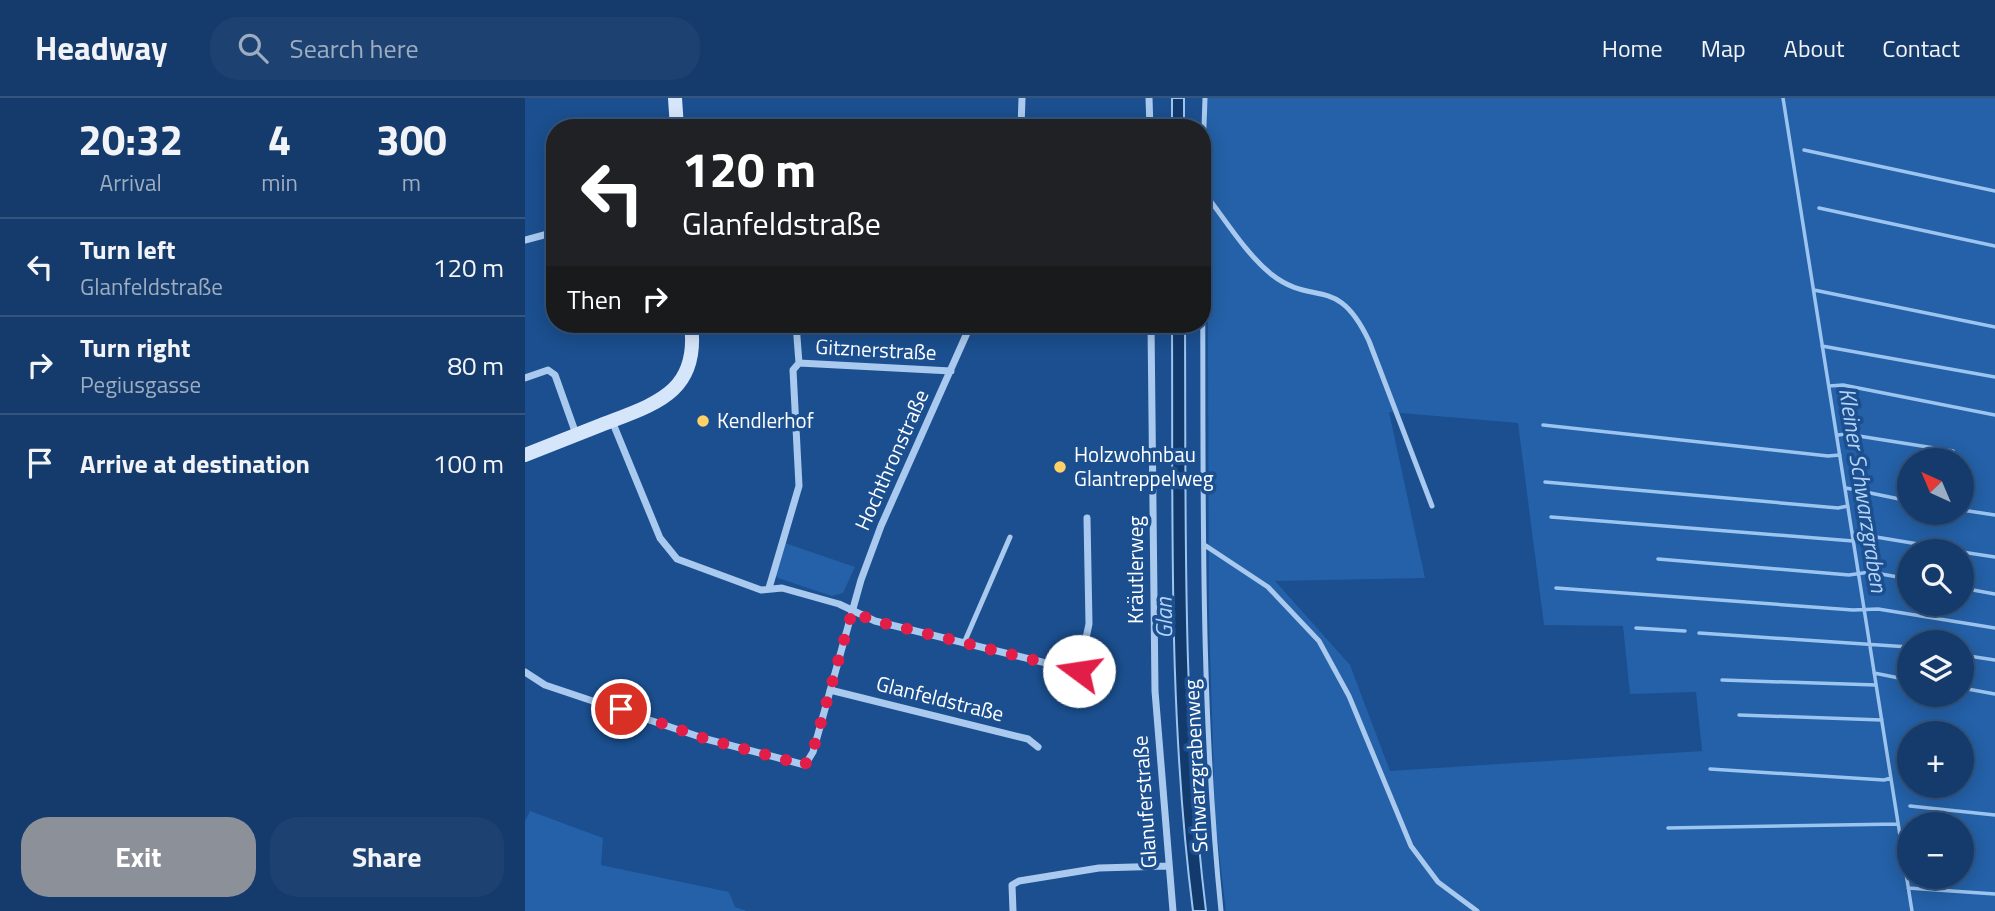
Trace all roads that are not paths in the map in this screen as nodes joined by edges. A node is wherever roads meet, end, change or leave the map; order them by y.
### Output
1 (675, 98) edge
2 (1023, 98) edge
3 (1149, 98) edge
4 (1205, 98) edge
5 (676, 119) edge
6 (1022, 119) edge
7 (1150, 119) edge
8 (1204, 119) edge
9 (1211, 199) edge
10 (546, 234) edge
11 (525, 240) edge
12 (692, 333) edge
13 (797, 333) edge
14 (967, 333) edge
15 (1151, 333) edge
16 (1204, 333) edge
17 (799, 363) junction
18 (951, 371) junction
19 (525, 378) edge
20 (612, 421) junction
21 (576, 435) junction
22 (525, 455) edge
23 (1432, 506) dead end
24 (1087, 519) dead end
25 (1010, 537) dead end
26 (1206, 546) junction
27 (769, 588) junction
28 (852, 612) junction
29 (964, 643) junction
30 (525, 672) edge
31 (830, 690) junction
32 (1154, 691) joint
33 (1038, 747) dead end
34 (1168, 866) junction
35 (1013, 911) edge
36 (1173, 911) edge
37 (1221, 911) edge
38 (1477, 911) edge

1 - 5 street
2 - 6 street
3 - 7 street
4 - 8 lane
9 - 23 lane
10 - 11 street
12 - 20 street
13 - 17 street
14 - 18 street, Hochthronstraße
15 - 32 street, Kräutlerweg
16 - 26 lane, Schwarzgrabenweg
17 - 18 street, Gitznerstraße
17 - 27 street
18 - 28 street, Hochthronstraße
19 - 21 street
20 - 21 street
20 - 27 street
21 - 22 street
24 - 29 street
25 - 29 lane
26 - 37 lane, Schwarzgrabenweg
26 - 38 lane
27 - 28 street
28 - 29 street
28 - 31 street
30 - 31 street
31 - 33 street, Glanfeldstraße
32 - 34 street, Glanuferstraße
34 - 35 street
34 - 36 street, Glanuferstraße

